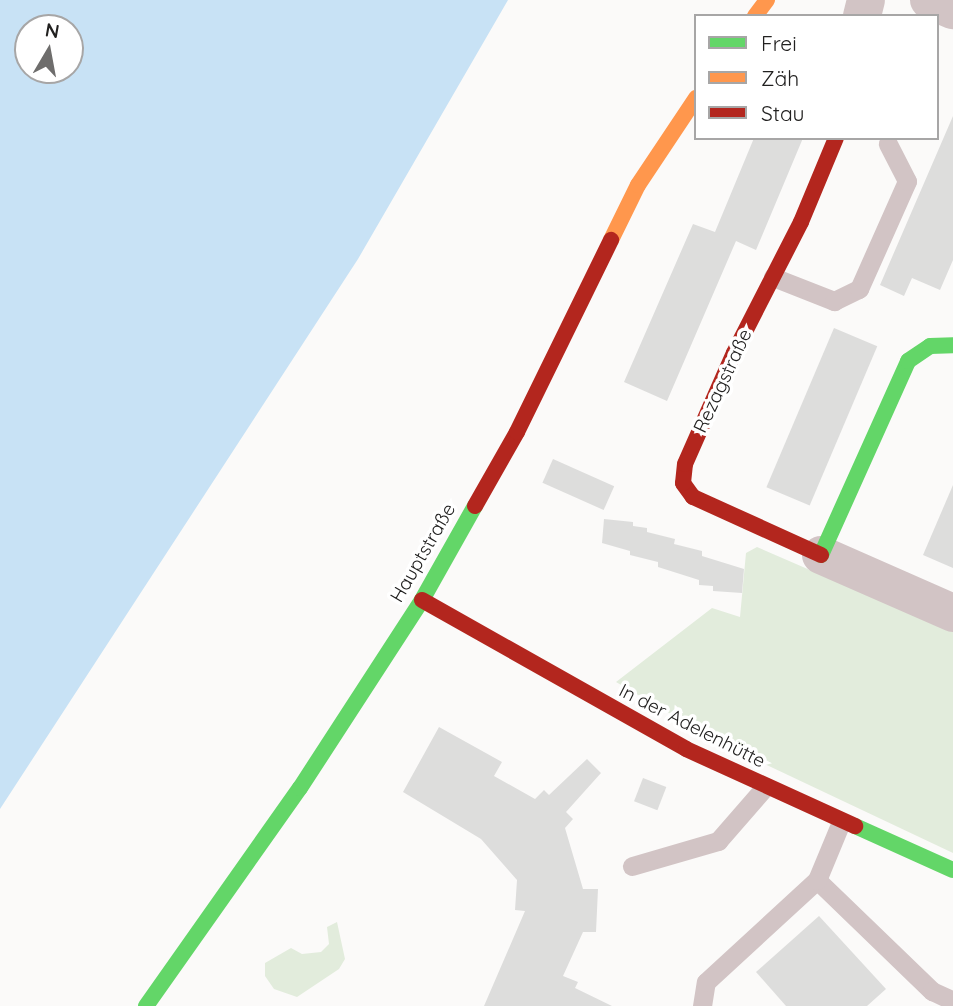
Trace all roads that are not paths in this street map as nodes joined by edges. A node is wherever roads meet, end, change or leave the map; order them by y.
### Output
1 (929, 0) edge
2 (953, 10) edge
3 (694, 100) edge
4 (835, 140) edge
5 (888, 145) dead end
6 (773, 277) junction
7 (953, 345) edge
8 (821, 555) junction
9 (422, 600) junction
10 (953, 613) edge
11 (765, 787) junction
12 (841, 822) junction
13 (632, 866) dead end
14 (953, 870) edge
15 (817, 880) junction
16 (953, 1001) edge
17 (146, 1006) edge
18 (702, 1006) edge

1 - 2 street
3 - 9 street, Hauptstraße
4 - 6 street, Rezagstraße
5 - 6 lane
6 - 8 street, Rezagstraße
7 - 8 street
8 - 10 street, Rezagstraße
9 - 11 street, In der Adelenhütte
9 - 17 street, Hauptstraße
11 - 12 street, In der Adelenhütte
11 - 13 lane
12 - 14 street, In der Adelenhütte
12 - 15 lane
15 - 16 lane
15 - 18 lane

